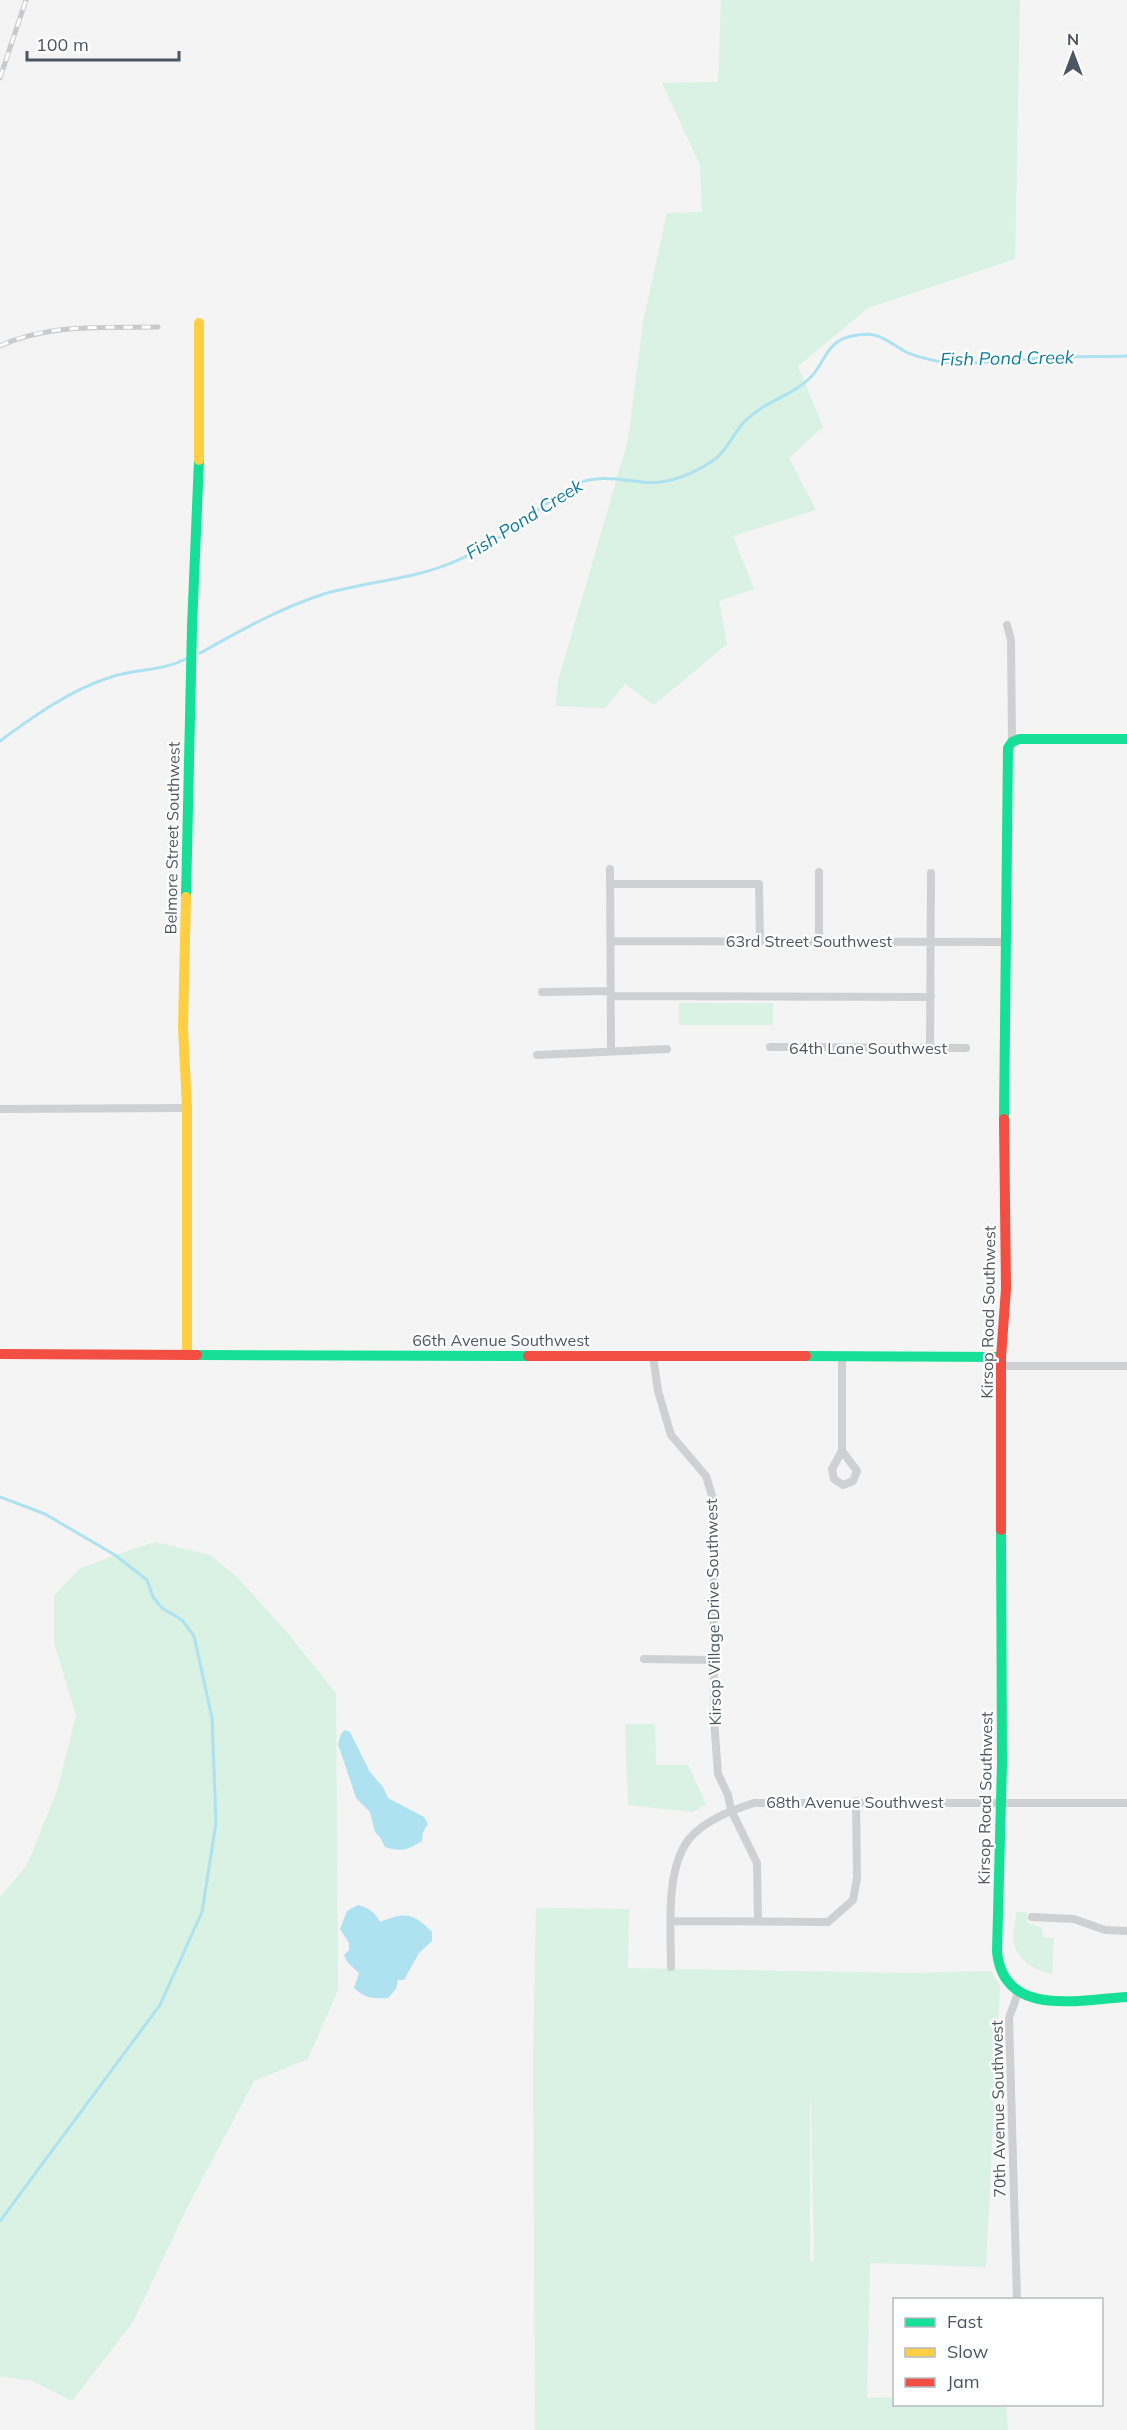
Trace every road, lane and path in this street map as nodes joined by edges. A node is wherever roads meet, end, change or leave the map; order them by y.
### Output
1 (200, 323) dead end
2 (1007, 625) dead end
3 (1127, 739) edge
4 (1012, 742) junction
5 (610, 869) dead end
6 (819, 872) dead end
7 (931, 873) dead end
8 (610, 884) junction
9 (610, 941) junction
10 (760, 941) junction
11 (819, 941) junction
12 (931, 942) junction
13 (1007, 942) junction
14 (542, 992) dead end
15 (611, 993) junction
16 (931, 996) junction
17 (770, 1047) dead end
18 (930, 1048) junction
19 (966, 1048) dead end
20 (667, 1049) dead end
21 (611, 1052) junction
22 (537, 1055) dead end
23 (187, 1108) junction
24 (0, 1109) edge
25 (0, 1354) edge
26 (187, 1355) junction
27 (652, 1355) junction
28 (842, 1356) junction
29 (1001, 1361) junction
30 (1127, 1366) edge
31 (843, 1451) dead end
32 (644, 1659) dead end
33 (713, 1660) junction
34 (856, 1801) junction
35 (1001, 1802) junction
36 (1127, 1803) edge
37 (731, 1810) junction
38 (1032, 1917) dead end
39 (671, 1921) junction
40 (758, 1921) junction
41 (1127, 1931) edge
42 (671, 1967) dead end
43 (1018, 1992) junction
44 (1127, 1997) edge
45 (1017, 2298) edge

1 - 23 street, Belmore Street Southwest
2 - 4 street
3 - 4 street
4 - 13 street, Kirsop Road Southwest
5 - 8 street
6 - 11 street
7 - 12 street
8 - 9 street
8 - 10 street
9 - 10 street, 63rd Street Southwest
9 - 15 street
10 - 11 street, 63rd Street Southwest
11 - 12 street, 63rd Street Southwest
12 - 13 street, 63rd Street Southwest
12 - 16 street
13 - 29 street, Kirsop Road Southwest
14 - 15 street
15 - 16 street
15 - 21 street
16 - 18 street
17 - 18 street, 64th Lane Southwest
18 - 19 street, 64th Lane Southwest
20 - 21 street
21 - 22 street
23 - 24 street
23 - 26 street, Belmore Street Southwest
25 - 26 street, 66th Avenue Southwest
26 - 27 street, 66th Avenue Southwest
27 - 28 street, 66th Avenue Southwest
27 - 33 street, Kirsop Village Drive Southwest
28 - 29 street, 66th Avenue Southwest
28 - 31 street
29 - 30 street, 66th Avenue Southwest
29 - 35 street, Kirsop Road Southwest
32 - 33 street
33 - 37 street, Kirsop Village Drive Southwest
34 - 35 street, 68th Avenue Southwest
34 - 37 street, 68th Avenue Southwest
34 - 40 street
35 - 36 street, 68th Avenue Southwest
35 - 43 street, Kirsop Road Southwest
37 - 39 street, 68th Avenue Southwest
37 - 40 street, Kirsop Village Drive Southwest
38 - 41 street
39 - 40 street
39 - 42 street, 68th Avenue Southwest
43 - 44 street
43 - 45 street, 70th Avenue Southwest

